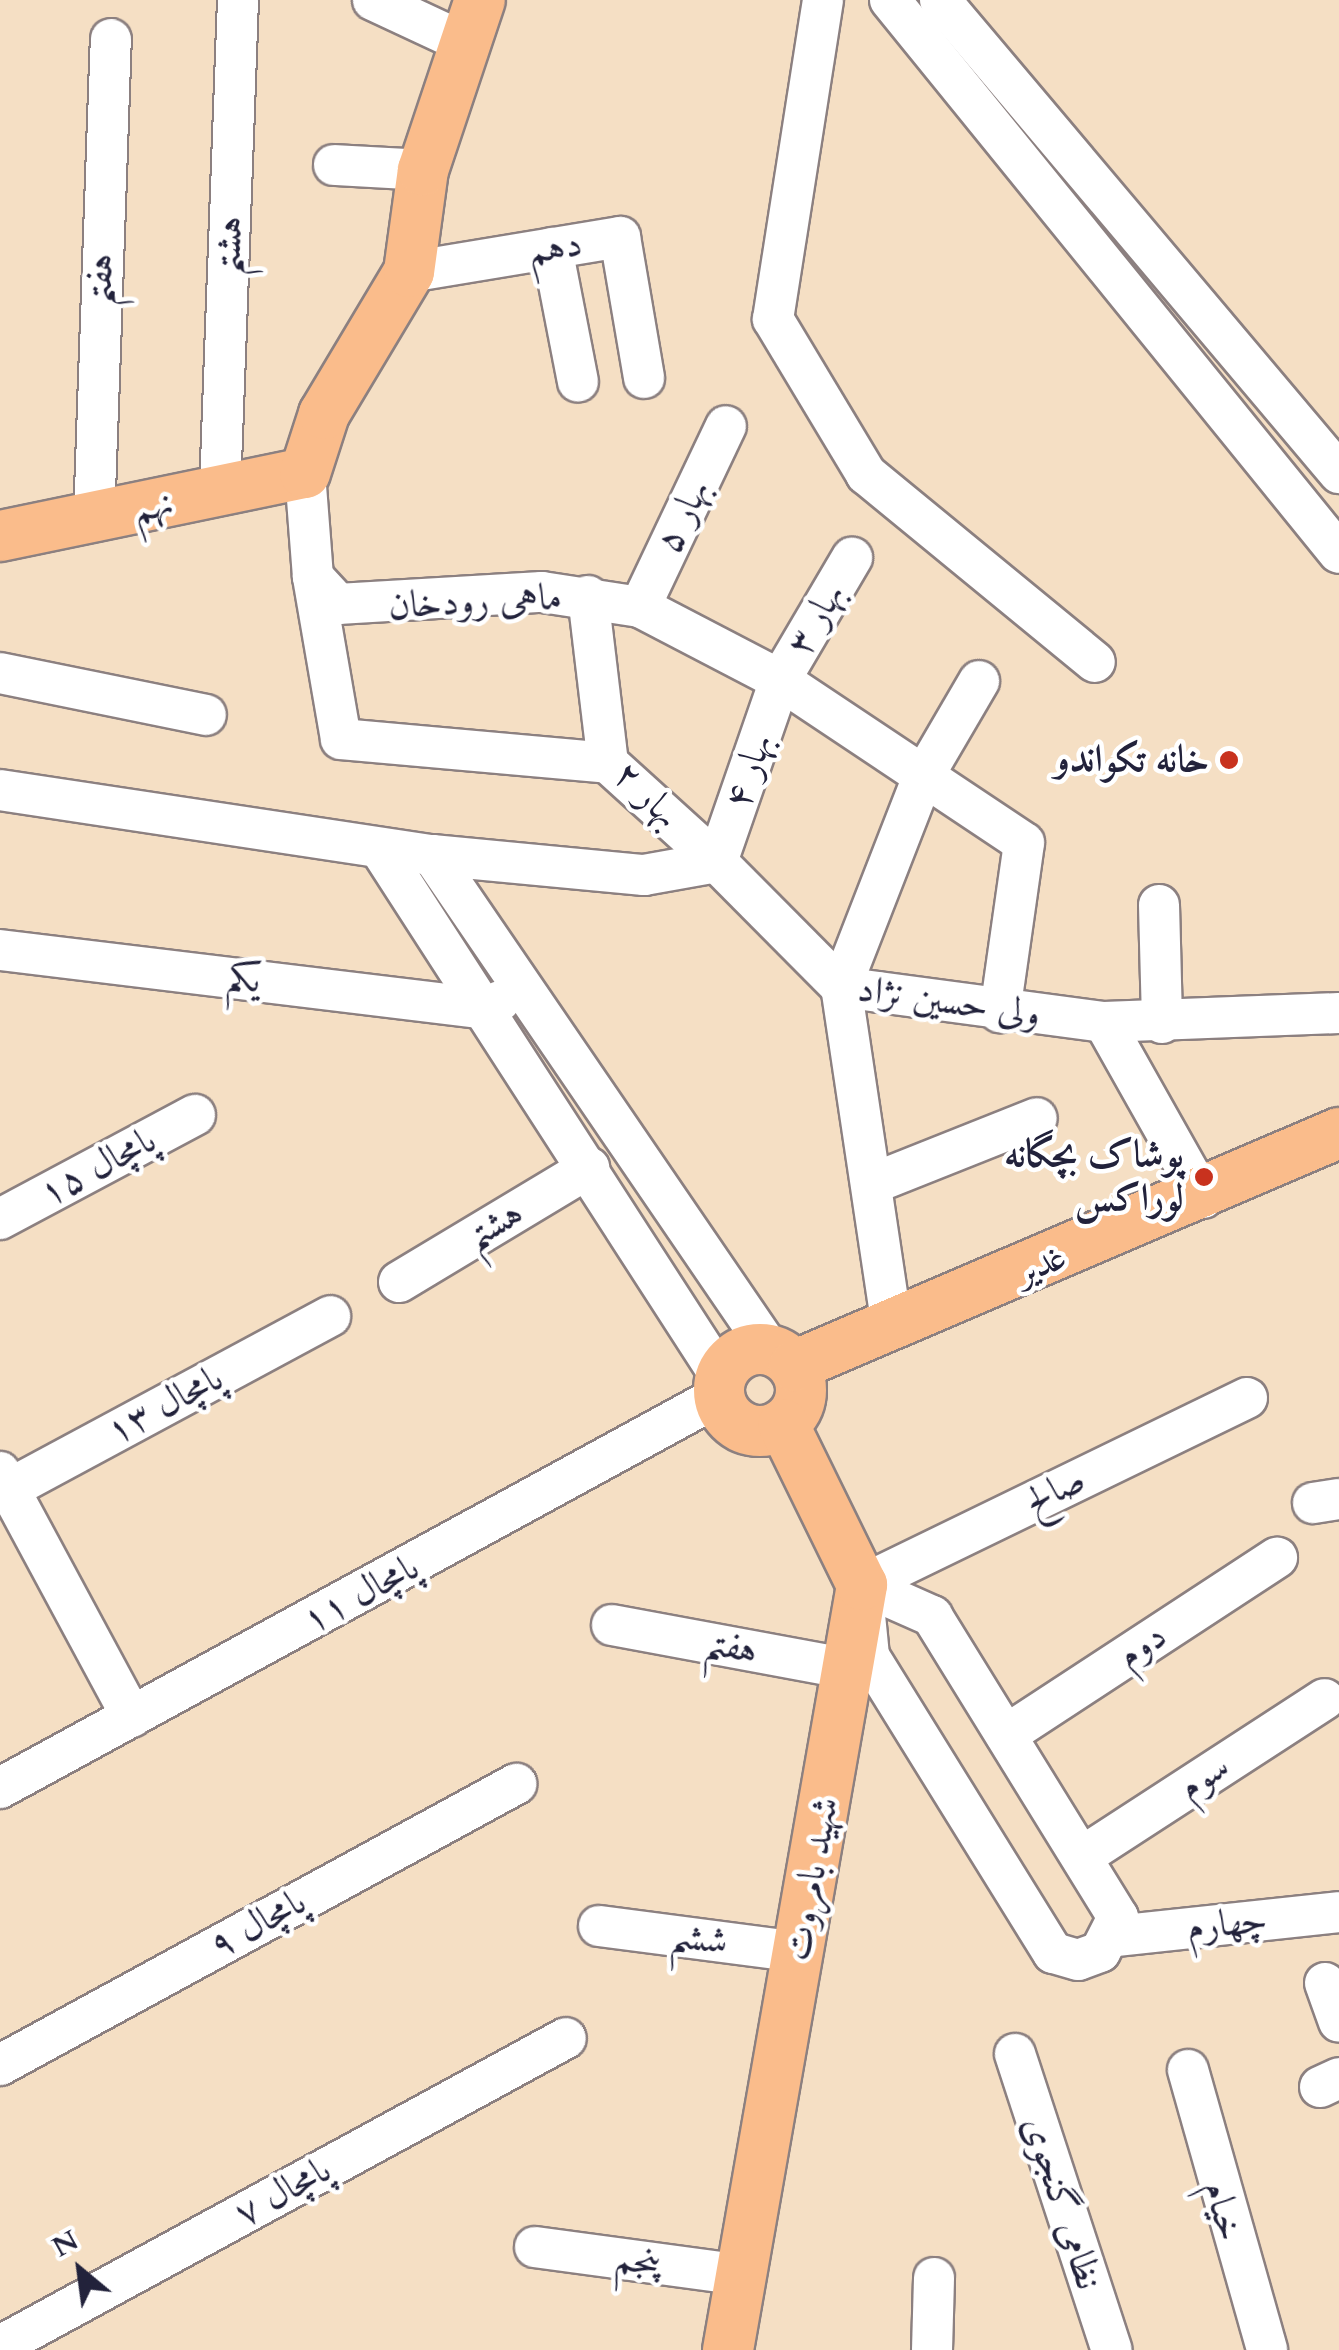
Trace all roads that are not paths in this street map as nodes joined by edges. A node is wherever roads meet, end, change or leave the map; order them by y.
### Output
1 (238, 0) edge
2 (373, 0) edge
3 (823, 0) edge
4 (890, 0) edge
5 (940, 0) edge
6 (471, 21) edge
7 (110, 39) dead end
8 (334, 165) dead end
9 (422, 170) junction
10 (552, 248) junction
11 (409, 272) junction
12 (644, 378) dead end
13 (1256, 379) junction
14 (578, 382) dead end
15 (1217, 411) junction
16 (726, 426) dead end
17 (305, 473) junction
18 (1339, 473) edge
19 (220, 491) junction
20 (94, 521) junction
21 (0, 536) edge
22 (1339, 553) edge
23 (852, 558) dead end
24 (313, 577) junction
25 (588, 596) junction
26 (640, 607) junction
27 (1096, 662) dead end
28 (0, 673) edge
29 (780, 680) junction
30 (979, 680) dead end
31 (206, 715) dead end
32 (608, 763) junction
33 (924, 778) junction
34 (0, 790) edge
35 (380, 849) junction
36 (432, 855) junction
37 (717, 862) junction
38 (1160, 905) dead end
39 (0, 950) edge
40 (522, 987) junction
41 (842, 987) junction
42 (488, 1008) junction
43 (1000, 1012) junction
44 (1339, 1013) edge
45 (1104, 1022) junction
46 (1162, 1023) junction
47 (195, 1114) dead end
48 (1036, 1118) dead end
49 (1337, 1138) edge
50 (589, 1168) junction
51 (874, 1184) junction
52 (1202, 1198) junction
53 (0, 1220) edge
54 (399, 1282) dead end
55 (330, 1316) dead end
56 (892, 1327) junction
57 (782, 1358) junction
58 (720, 1386) junction
59 (1247, 1398) dead end
60 (783, 1424) junction
61 (3, 1485) edge
62 (1277, 1558) dead end
63 (862, 1586) junction
64 (612, 1626) dead end
65 (850, 1669) junction
66 (1325, 1698) dead end
67 (132, 1717) junction
68 (1006, 1735) junction
69 (516, 1784) dead end
70 (0, 1788) edge
71 (1082, 1856) junction
72 (1339, 1912) edge
73 (599, 1926) dead end
74 (1116, 1936) junction
75 (800, 1952) junction
76 (1324, 1983) dead end
77 (1339, 2022) edge
78 (566, 2038) dead end
79 (1015, 2054) dead end
80 (0, 2064) edge
81 (1188, 2070) dead end
82 (535, 2247) dead end
83 (742, 2274) junction
84 (934, 2278) dead end
85 (0, 2346) edge
86 (728, 2350) edge
87 (932, 2350) edge
88 (1112, 2350) edge
89 (1268, 2350) edge

1 - 19 street, هشتم
2 - 6 street
3 - 27 street
4 - 15 street
5 - 13 street
6 - 9 main road
7 - 20 street, هفتم
8 - 9 street
9 - 11 main road
10 - 11 street, دهم
10 - 12 street, دهم
10 - 14 street
11 - 17 main road
13 - 15 street
13 - 18 street
15 - 22 street
16 - 26 street, بهار ۵
17 - 19 main road, نهم
17 - 24 street
19 - 20 main road, نهم
20 - 21 main road, نهم
23 - 29 street, بهار ۳
24 - 25 street, ماهی رودخان
24 - 32 street
25 - 26 street, ماهی رودخان
25 - 32 street, بهار ۲
26 - 29 street, ماهی رودخان
28 - 31 street
29 - 33 street, ماهی رودخان
29 - 37 street, بهار ۴
30 - 33 street
32 - 37 street, بهار ۲
33 - 41 street
33 - 43 street, ماهی رودخان
34 - 35 street
35 - 36 street
35 - 42 street
36 - 37 street
36 - 40 street
37 - 41 street, ولی حسین نژاد
38 - 46 street
39 - 42 street, یکم
40 - 42 street
40 - 57 street
41 - 43 street, ولی حسین نژاد
41 - 51 street
42 - 50 street
43 - 45 street, ولی حسین نژاد
44 - 46 street, ولی حسین نژاد
45 - 46 street, ولی حسین نژاد
45 - 52 street
47 - 53 street, پامچال ۱۵
48 - 51 street
49 - 52 main road, غدیر
50 - 54 street, هشتم
50 - 58 street
51 - 56 street
52 - 56 main road, غدیر
55 - 61 street, پامچال ۱۳
56 - 57 main road, غدیر
57 - 58 main road
57 - 60 main road
58 - 60 main road
58 - 67 street, پامچال ۱۱
59 - 63 street, صالح
60 - 63 main road
61 - 67 street
62 - 68 street, دوم
63 - 65 main road, شهید بامروت
63 - 68 street
63 - 74 street
64 - 65 street, هفتم
65 - 75 main road, شهید بامروت
66 - 71 street, سوم
67 - 70 street, پامچال ۱۱
68 - 71 street
69 - 80 street, پامچال ۹
71 - 74 street
72 - 74 street, چهارم
73 - 75 street, ششم
75 - 83 main road, شهید بامروت
76 - 77 street
78 - 85 street, پامچال ۷
79 - 88 street, نظامی گنجوی
81 - 89 street, خیام
82 - 83 street, پنجم
83 - 86 main road, شهید بامروت
84 - 87 street

